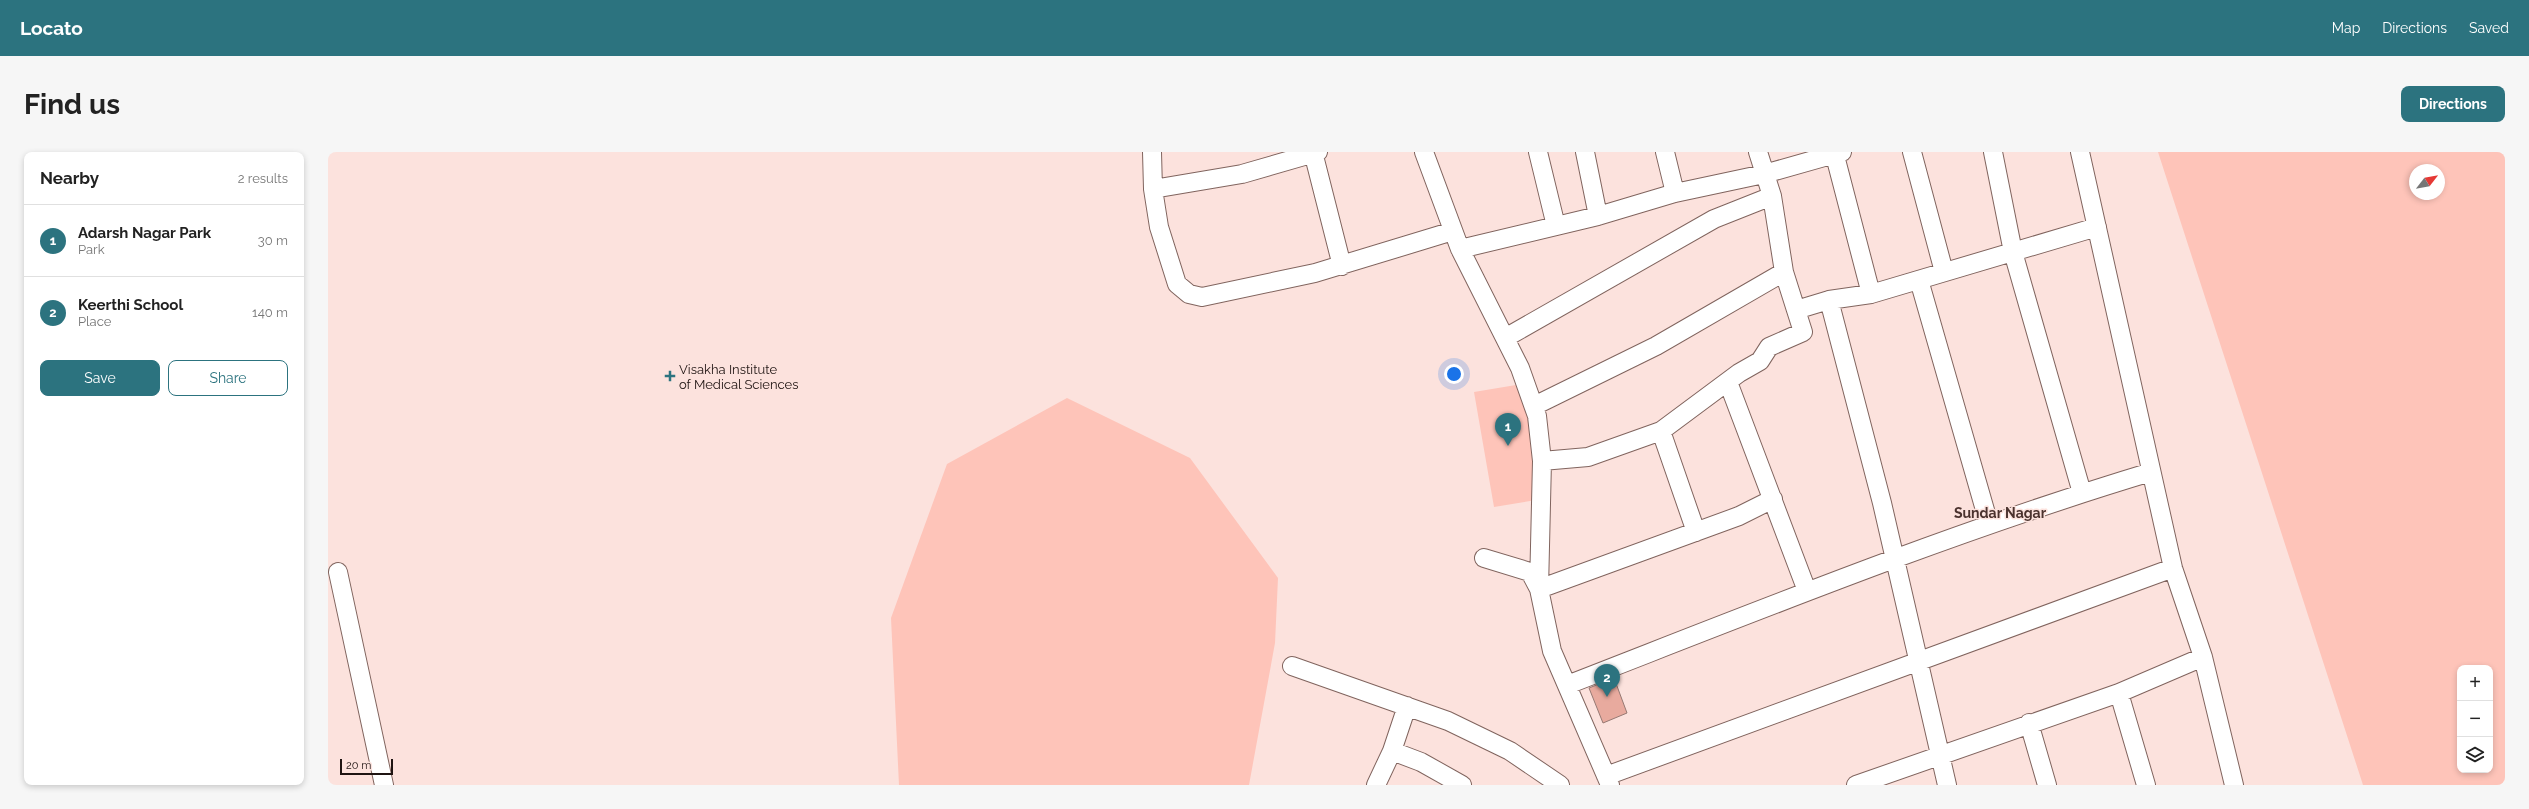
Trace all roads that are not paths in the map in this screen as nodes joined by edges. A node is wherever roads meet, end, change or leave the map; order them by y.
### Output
1 (1152, 152) edge
2 (1315, 152) edge
3 (1424, 152) edge
4 (1538, 152) edge
5 (1585, 152) edge
6 (1665, 152) edge
7 (1758, 152) edge
8 (1912, 152) edge
9 (1993, 152) edge
10 (2080, 152) edge
11 (1837, 153) edge
12 (1764, 174) junction
13 (1153, 189) junction
14 (1674, 193) junction
15 (1772, 196) junction
16 (1598, 216) junction
17 (1556, 226) junction
18 (2097, 227) junction
19 (1453, 231) junction
20 (1460, 249) junction
21 (2013, 252) junction
22 (1342, 266) junction
23 (1784, 272) junction
24 (1944, 272) junction
25 (1919, 280) junction
26 (1871, 294) junction
27 (1829, 300) junction
28 (1796, 310) junction
29 (1505, 338) junction
30 (1728, 382) junction
31 (1534, 406) junction
32 (1661, 432) junction
33 (1542, 461) junction
34 (2151, 472) junction
35 (2082, 493) junction
36 (1774, 499) junction
37 (1989, 524) junction
38 (1696, 532) junction
39 (1484, 558) dead end
40 (1895, 560) junction
41 (2172, 568) junction
42 (338, 572) dead end
43 (1539, 589) junction
44 (1806, 591) junction
45 (2203, 657) junction
46 (1919, 660) junction
47 (1292, 666) dead end
48 (1567, 686) junction
49 (2119, 692) junction
50 (1407, 706) junction
51 (2029, 723) junction
52 (1392, 752) junction
53 (1939, 754) junction
54 (1608, 780) edge
55 (384, 785) edge
56 (1376, 785) edge
57 (1462, 785) edge
58 (1560, 785) edge
59 (1856, 785) edge
60 (1947, 785) edge
61 (2047, 785) edge
62 (2146, 785) edge
63 (2234, 785) edge

1 - 13 street
2 - 13 street
2 - 22 street
3 - 19 street
4 - 17 street
5 - 16 street
6 - 14 street
7 - 12 street
8 - 24 street
9 - 21 street
10 - 18 street
11 - 12 street
11 - 26 street
12 - 14 street
12 - 15 street
13 - 22 street
14 - 16 street
15 - 23 street
15 - 29 street
16 - 17 street
17 - 20 street
18 - 21 street
18 - 34 street
19 - 20 street
19 - 22 street
20 - 29 street
21 - 24 street
21 - 35 street
23 - 28 street
23 - 31 street
24 - 25 street
25 - 26 street
25 - 37 street
26 - 27 street
27 - 28 street
27 - 40 street
28 - 30 street
29 - 31 street
30 - 32 street
30 - 36 street
31 - 33 street
32 - 33 street
32 - 38 street
33 - 43 street
34 - 35 street
34 - 41 street
35 - 37 street
36 - 38 street
36 - 44 street
37 - 40 street
38 - 43 street
39 - 43 street
40 - 44 street
40 - 46 street
41 - 45 street
41 - 46 street
42 - 55 street
43 - 48 street
44 - 48 street
45 - 49 street
45 - 63 street
46 - 53 street
46 - 54 street
47 - 50 street
48 - 54 street
49 - 51 street
49 - 62 street
50 - 52 street
50 - 58 street
51 - 53 street
51 - 61 street
52 - 56 street
52 - 57 street
53 - 59 street
53 - 60 street

